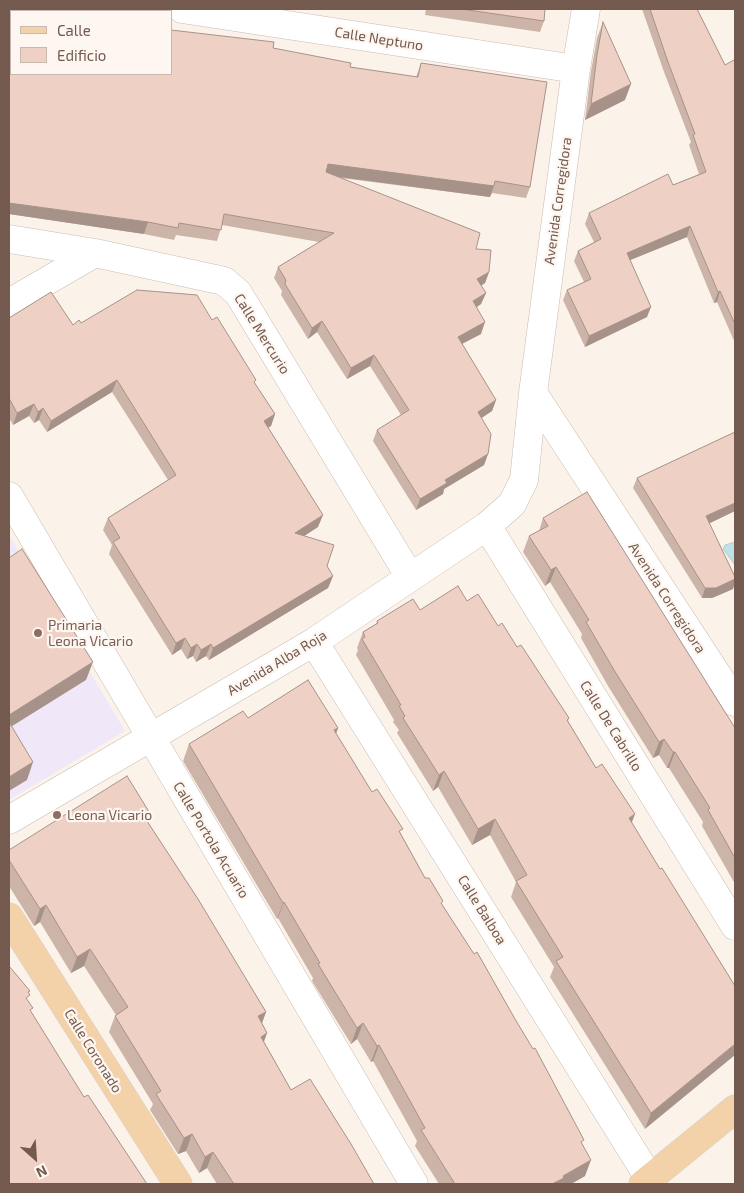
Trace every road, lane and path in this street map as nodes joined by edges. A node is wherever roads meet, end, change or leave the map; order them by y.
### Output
1 (182, 9) edge
2 (586, 9) edge
3 (576, 69) junction
4 (9, 239) edge
5 (95, 254) junction
6 (9, 303) edge
7 (533, 393) junction
8 (524, 480) joint
9 (9, 496) edge
10 (487, 526) junction
11 (410, 577) junction
12 (314, 642) junction
13 (735, 702) edge
14 (150, 738) junction
15 (9, 820) edge
16 (9, 917) edge
17 (735, 926) edge
18 (735, 1109) edge
19 (647, 1181) edge
20 (178, 1184) edge
21 (414, 1184) edge

1 - 3 street, Calle Neptuno
2 - 3 street, Avenida Corregidora
3 - 7 street, Avenida Corregidora
4 - 5 street, Calle Mercurio
5 - 6 street
5 - 11 street, Calle Mercurio
7 - 8 street, Avenida Corregidora
7 - 13 street, Avenida Corregidora
8 - 10 street, Avenida Alba Roja
9 - 14 street, Calle Portola Acuario
10 - 11 street, Avenida Alba Roja
10 - 17 street, Calle De Cabrillo
11 - 12 street, Avenida Alba Roja
12 - 14 street, Avenida Alba Roja
12 - 19 street, Calle Balboa
14 - 15 street, Avenida Alba Roja
14 - 21 street, Calle Portola Acuario
16 - 20 main road, Calle Coronado
18 - 19 main road

